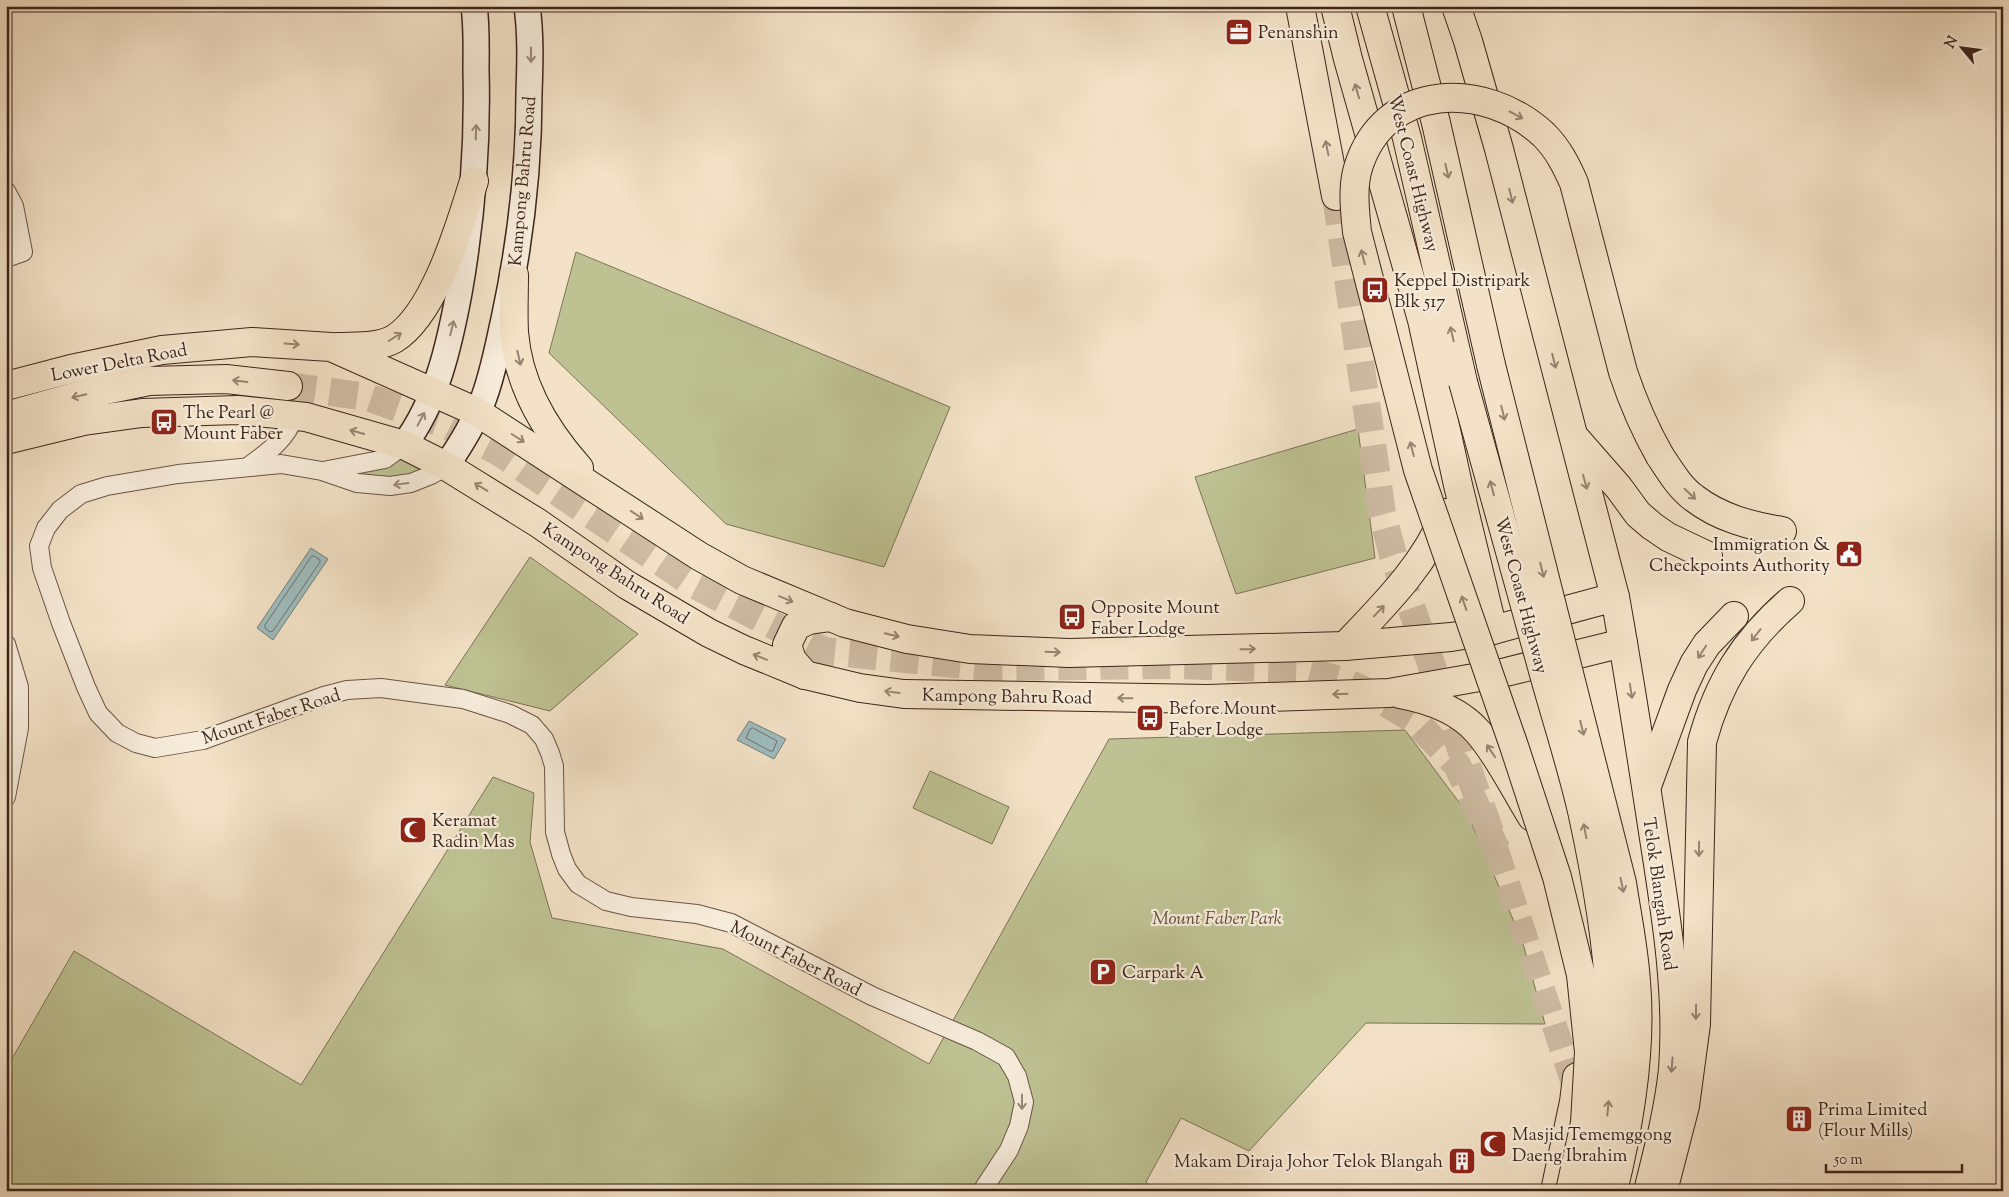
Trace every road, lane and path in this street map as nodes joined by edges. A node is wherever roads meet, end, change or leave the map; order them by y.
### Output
1 (474, 6) edge
2 (527, 6) edge
3 (1300, 6) edge
4 (1335, 6) edge
5 (1370, 6) edge
6 (1406, 6) edge
7 (1456, 6) edge
8 (474, 181) junction
9 (6, 191) edge
10 (1336, 196) tunnel mouth
11 (6, 258) edge
12 (514, 275) junction
13 (331, 347) junction
14 (6, 386) edge
15 (288, 386) tunnel mouth
16 (434, 391) junction
17 (477, 412) junction
18 (6, 416) edge
19 (294, 416) junction
20 (1572, 435) junction
21 (6, 440) edge
22 (404, 445) junction
23 (249, 466) junction
24 (446, 466) junction
25 (322, 471) junction
26 (1458, 485) junction
27 (597, 488) junction
28 (1782, 532) dead end
29 (1708, 556) dead end
30 (1615, 597) junction
31 (1790, 601) dead end
32 (1734, 616) dead end
33 (831, 618) junction
34 (1493, 630) junction
35 (1623, 643) junction
36 (6, 644) edge
37 (1345, 646) junction
38 (1502, 673) junction
39 (805, 675) junction
40 (1389, 692) junction
41 (1646, 790) junction
42 (6, 797) edge
43 (1535, 823) junction
44 (1654, 1187) edge
45 (982, 1191) edge
46 (1555, 1191) edge
47 (1570, 1191) edge
48 (1593, 1191) edge
49 (1613, 1191) edge

8 -> 1 main road
2 -> 12 main road, Kampong Bahru Road
10 -> 3 main road
26 -> 4 main road
48 -> 5 main road, West Coast Highway, bridge
6 -> 49 main road, West Coast Highway, bridge
7 -> 20 main road, Telok Blangah Road
13 -> 8 main road
16 -> 8 main road
9 - 11 street
12 - 17 main road, Kampong Bahru Road
12 -> 27 main road
14 -> 13 main road, Lower Delta Road
13 - 16 main road, Lower Delta Road
15 -> 18 main road
16 - 17 main road
22 -> 16 main road
17 - 24 main road, Kampong Bahru Road
17 -> 27 main road
19 - 21 main road
22 -> 19 main road
19 - 23 street
20 - 29 main road
20 -> 30 main road, Telok Blangah Road
22 - 24 main road, Kampong Bahru Road
22 - 25 street, Mount Faber Road
23 - 25 street, Mount Faber Road
23 -> 45 street, Mount Faber Road
24 -> 25 street, Mount Faber Road
39 -> 24 main road, Kampong Bahru Road
26 - 34 main road
37 -> 26 main road
27 -> 33 main road
47 -> 28 main road, bridge
30 - 34 main road
30 - 35 main road, Telok Blangah Road
31 -> 44 main road
32 -> 41 main road
33 -> 37 main road
33 - 39 main road
34 - 37 main road
34 - 38 main road
35 - 38 main road, Kampong Bahru Road
35 -> 41 main road, Telok Blangah Road
36 - 42 street
38 - 40 main road, Kampong Bahru Road
38 - 43 main road
40 -> 39 main road, Kampong Bahru Road
43 -> 40 main road
41 -> 44 main road, Telok Blangah Road
43 - 46 main road

